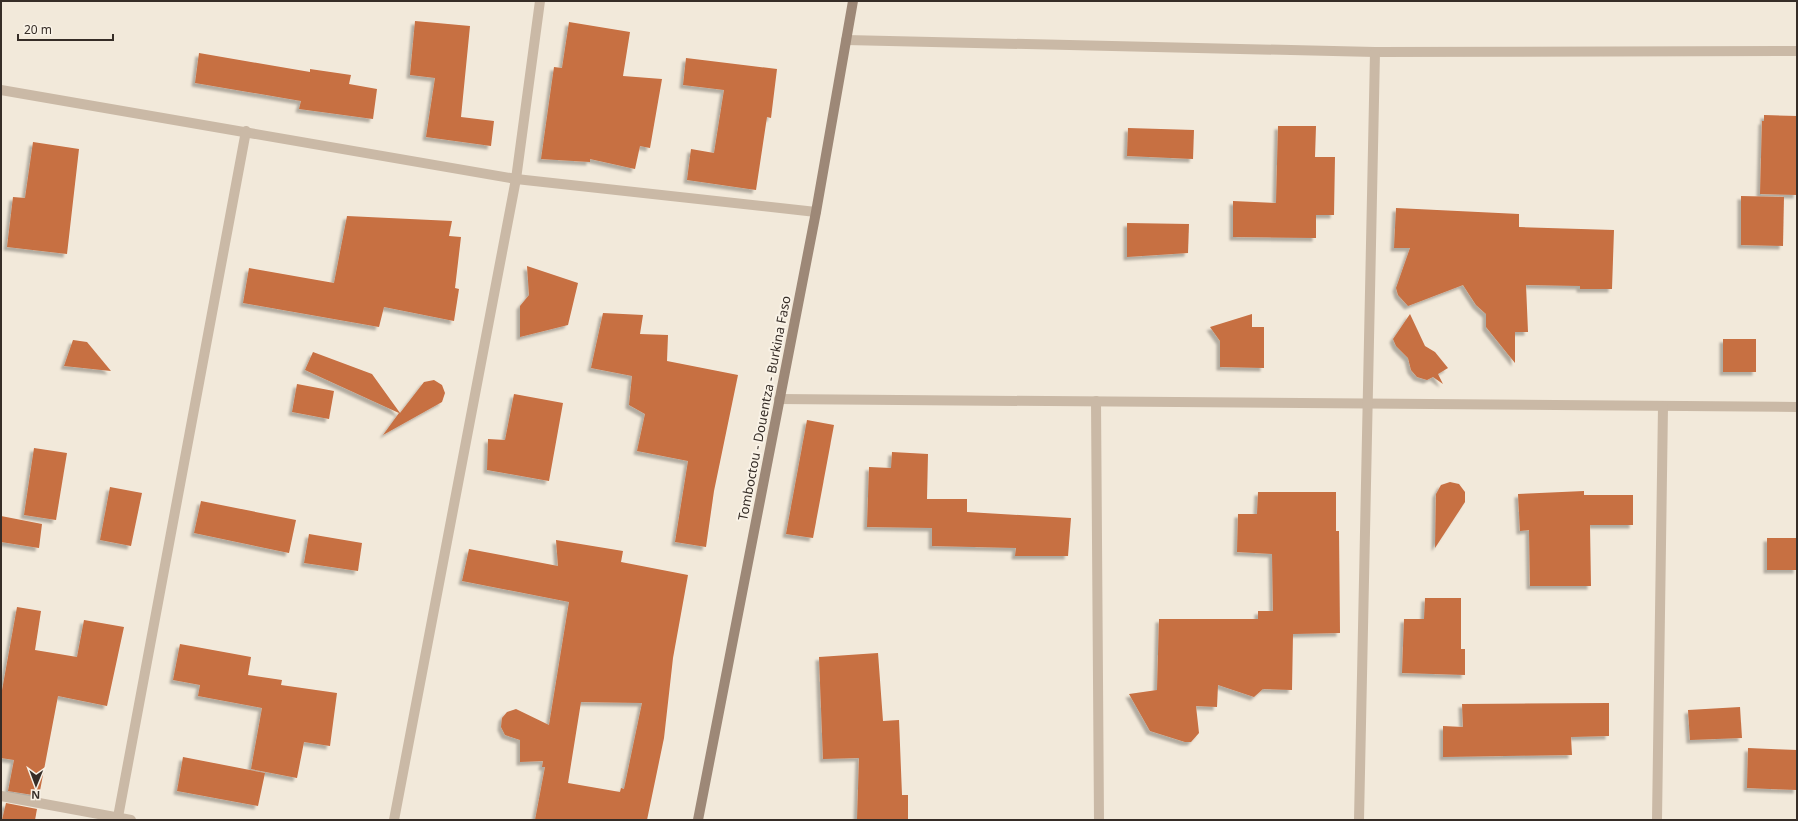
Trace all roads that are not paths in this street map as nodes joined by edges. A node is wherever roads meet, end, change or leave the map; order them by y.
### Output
1 (540, 1) edge
2 (853, 1) edge
3 (846, 40) junction
4 (1375, 52) junction
5 (1797, 52) edge
6 (1, 90) edge
7 (246, 132) junction
8 (516, 179) junction
9 (816, 212) junction
10 (779, 399) junction
11 (1096, 401) junction
12 (1368, 404) junction
13 (1663, 406) junction
14 (1797, 407) edge
15 (1, 796) edge
16 (118, 818) junction
17 (131, 820) edge
18 (394, 820) edge
19 (698, 820) edge
20 (1099, 820) edge
21 (1359, 820) edge
22 (1658, 820) edge

1 - 8 street
2 - 3 main road, Tomboctou - Douentza - Burkina Faso
3 - 4 street
3 - 9 main road, Tomboctou - Douentza - Burkina Faso
4 - 5 street
4 - 12 street
6 - 7 street
7 - 8 street
7 - 16 street
8 - 9 street
8 - 18 street
9 - 10 main road, Tomboctou - Douentza - Burkina Faso
10 - 11 street
10 - 19 main road, Tomboctou - Douentza - Burkina Faso
11 - 12 street
11 - 20 street
12 - 13 street
12 - 21 street
13 - 14 street
13 - 22 street
15 - 16 street
16 - 17 street

